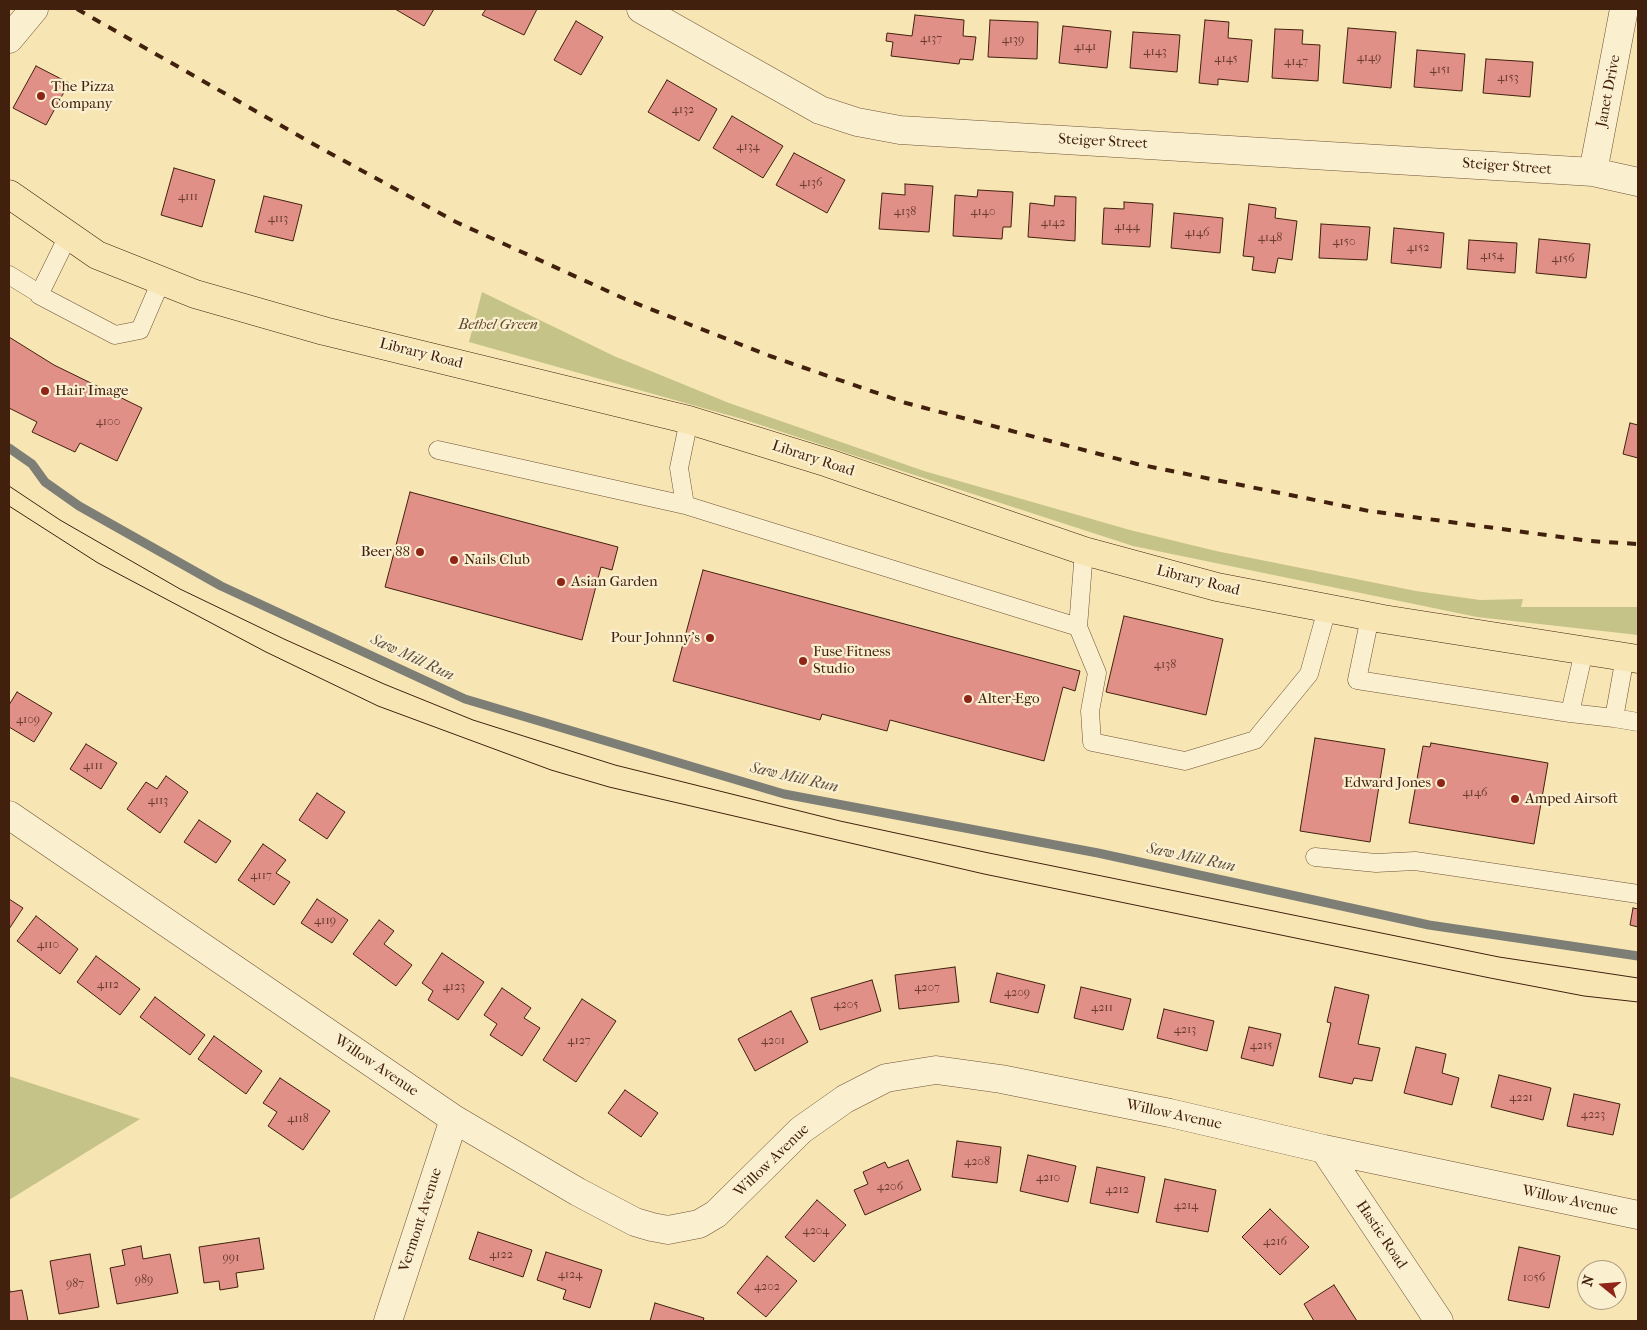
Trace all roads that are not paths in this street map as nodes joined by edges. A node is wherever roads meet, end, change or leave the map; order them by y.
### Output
1 (34, 9) edge
2 (641, 9) edge
3 (1624, 9) edge
4 (9, 40) edge
5 (1593, 172) junction
6 (1638, 182) edge
7 (9, 194) edge
8 (68, 236) junction
9 (9, 275) edge
10 (161, 280) junction
11 (40, 294) junction
12 (689, 420) junction
13 (438, 450) dead end
14 (685, 505) junction
15 (1084, 551) junction
16 (1327, 608) junction
17 (1370, 616) junction
18 (1078, 627) junction
19 (1584, 650) junction
20 (1631, 658) edge
21 (1570, 713) junction
22 (1614, 718) junction
23 (1638, 722) edge
24 (9, 815) edge
25 (1315, 857) dead end
26 (1638, 894) edge
27 (454, 1118) junction
28 (1324, 1149) junction
29 (1638, 1215) edge
30 (388, 1321) edge
31 (1439, 1321) edge

1 - 4 street
2 - 5 street, Steiger Street
3 - 5 street, Janet Drive
5 - 6 street, Steiger Street
7 - 8 main road, Library Road
8 - 10 main road, Library Road
8 - 11 lane
9 - 11 lane
10 - 11 lane
10 - 12 main road, Library Road
12 - 14 lane
12 - 15 main road, Library Road
13 - 14 lane
14 - 18 lane
15 - 16 main road, Library Road
15 - 18 lane
16 - 17 main road, Library Road
16 - 18 lane
17 - 19 main road, Library Road
17 - 21 lane
19 - 20 main road, Library Road
19 - 21 lane
20 - 22 lane
21 - 22 lane
22 - 23 lane
24 - 27 street, Willow Avenue
25 - 26 lane
27 - 28 street, Willow Avenue
27 - 30 street, Vermont Avenue
28 - 29 street, Willow Avenue
28 - 31 street, Hastie Road

